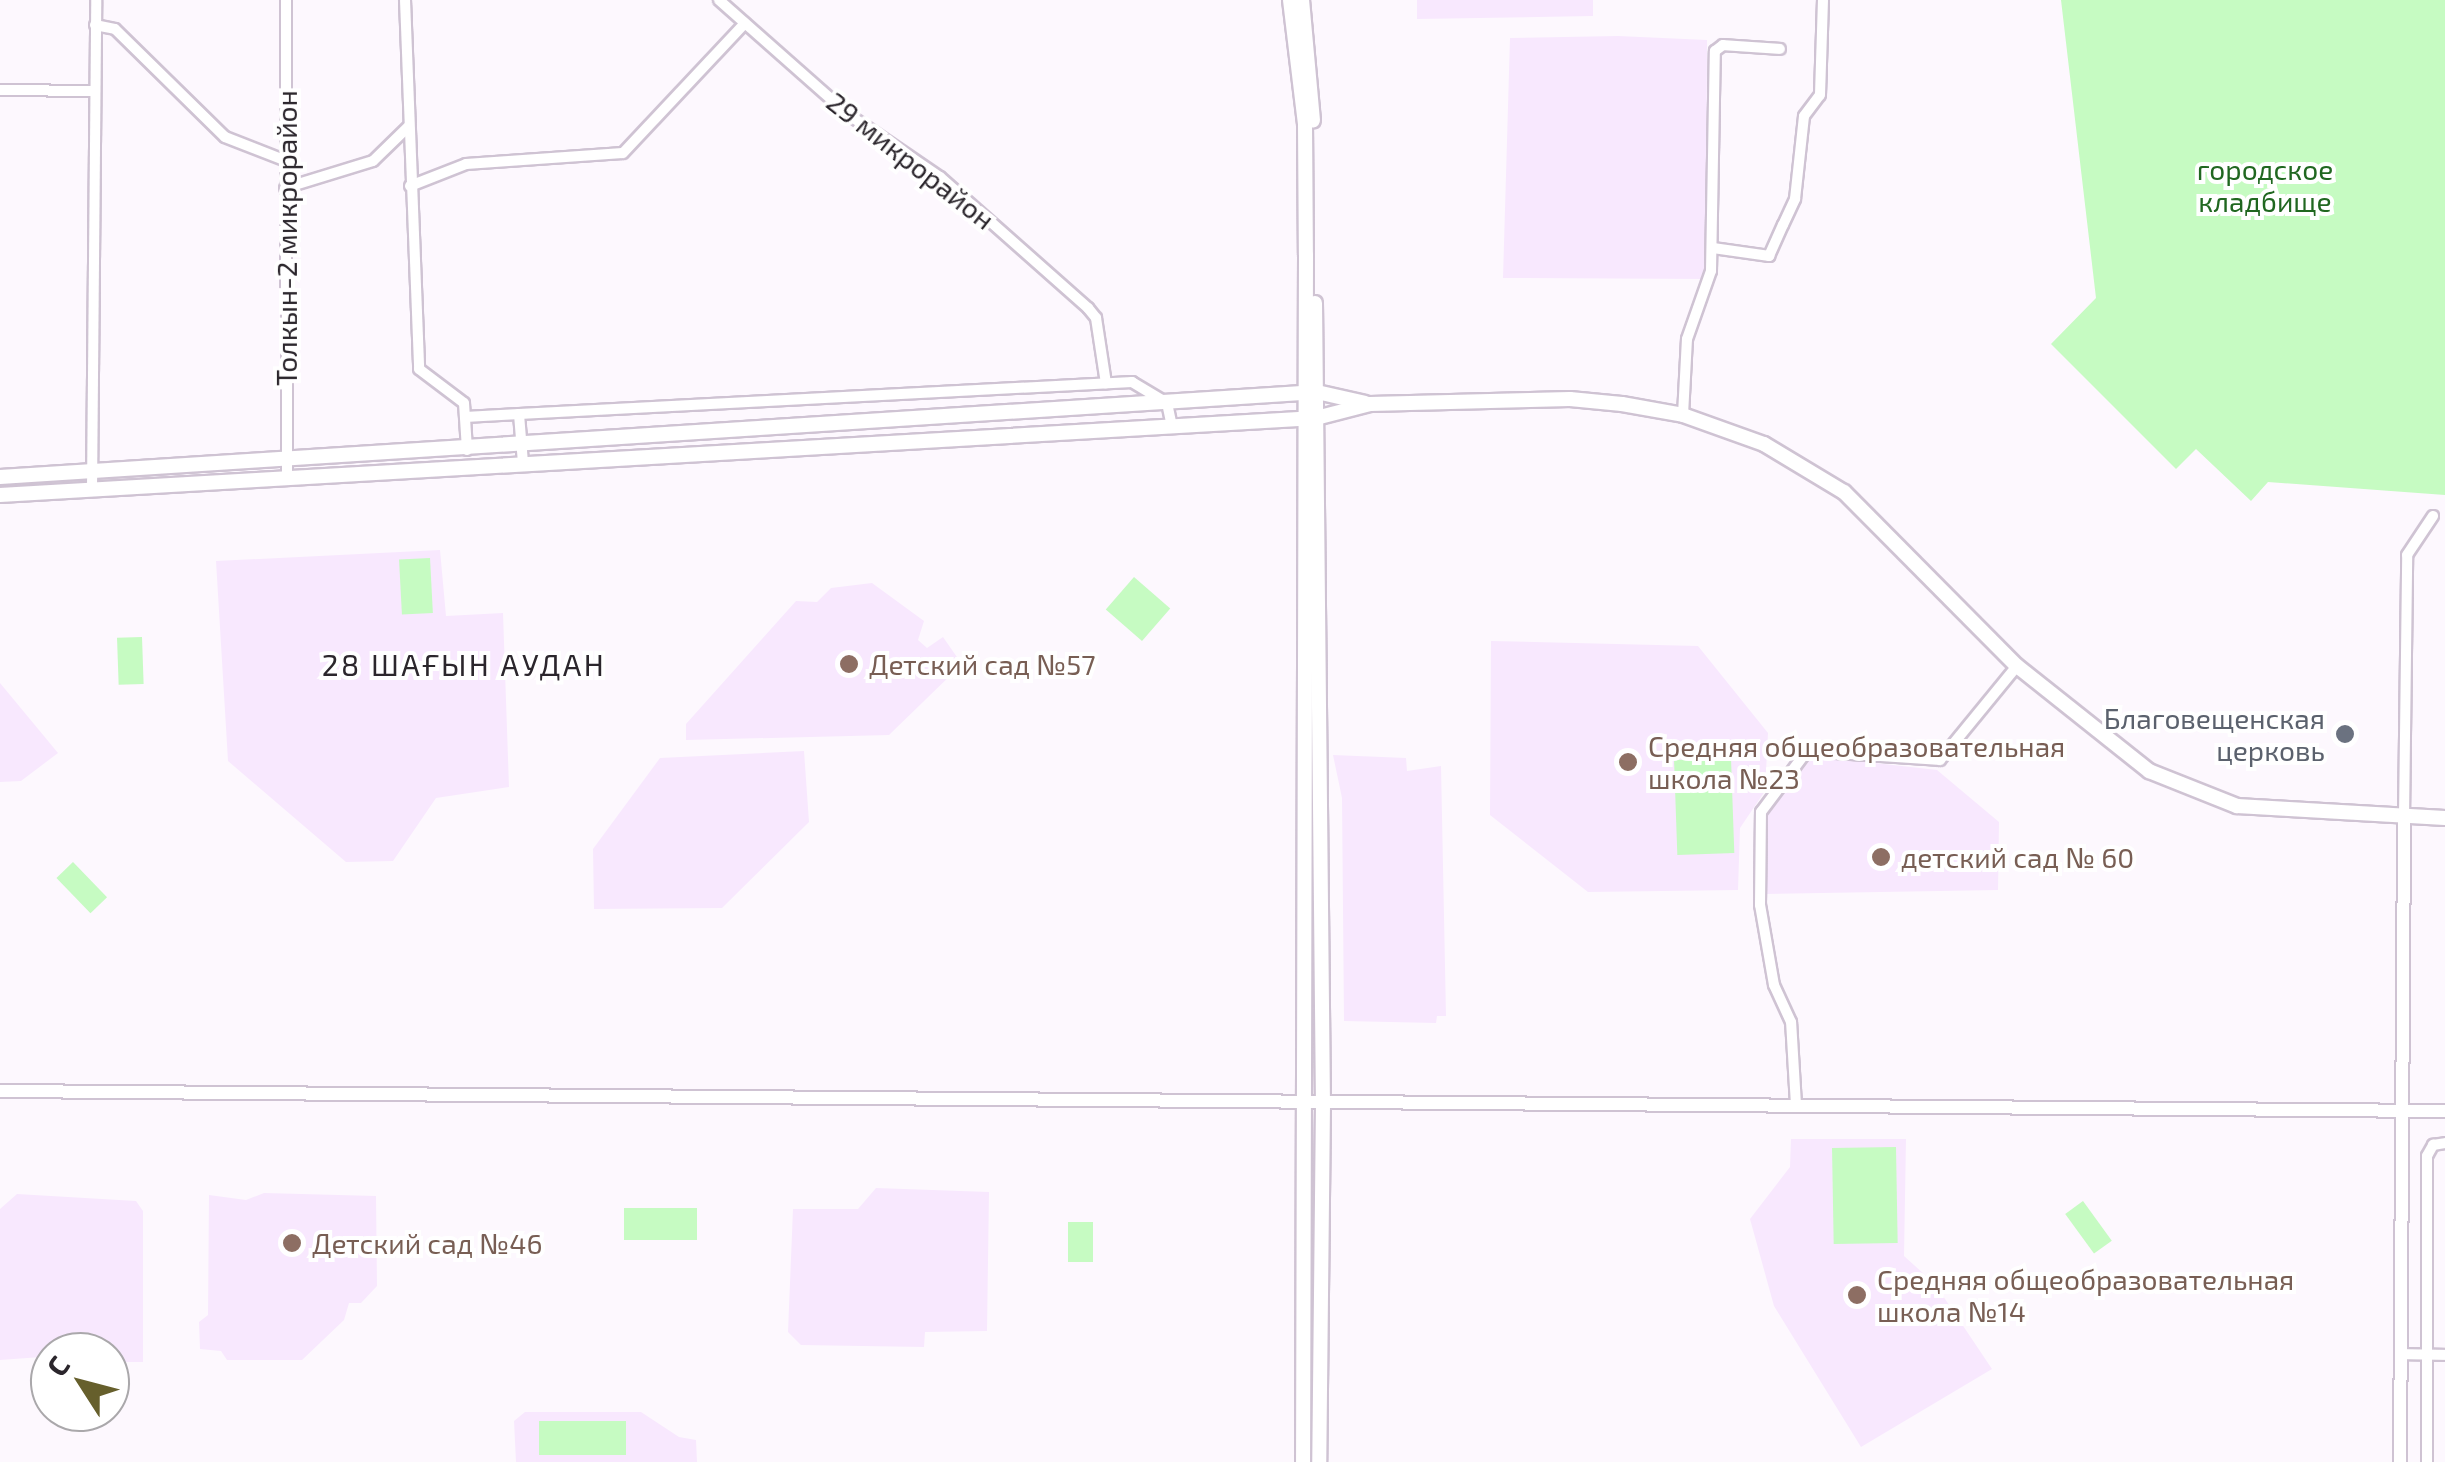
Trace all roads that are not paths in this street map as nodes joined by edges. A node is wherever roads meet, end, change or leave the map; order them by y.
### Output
1 (96, 0) edge
2 (286, 0) edge
3 (405, 0) edge
4 (719, 0) edge
5 (1290, 0) edge
6 (1302, 0) edge
7 (1823, 0) edge
8 (745, 23) junction
9 (96, 25) junction
10 (1780, 49) dead end
11 (0, 90) edge
12 (94, 91) junction
13 (409, 126) junction
14 (284, 160) junction
15 (1309, 165) junction
16 (410, 186) junction
17 (285, 188) junction
18 (1712, 248) junction
19 (1106, 383) junction
20 (1310, 392) junction
21 (1167, 403) junction
22 (1370, 404) junction
23 (519, 414) junction
24 (1683, 415) junction
25 (465, 417) junction
26 (1310, 418) junction
27 (1172, 427) junction
28 (521, 446) junction
29 (467, 450) junction
30 (287, 460) junction
31 (523, 463) junction
32 (91, 472) junction
33 (0, 477) edge
34 (287, 477) junction
35 (92, 490) junction
36 (0, 495) edge
37 (2433, 516) dead end
38 (2017, 666) junction
39 (2404, 818) junction
40 (2445, 818) edge
41 (0, 1091) edge
42 (1304, 1103) junction
43 (1323, 1103) junction
44 (1796, 1106) junction
45 (2402, 1110) junction
46 (2445, 1111) edge
47 (2445, 1143) edge
48 (2401, 1354) junction
49 (2428, 1355) junction
50 (2445, 1355) edge
51 (1303, 1462) edge
52 (1319, 1462) edge
53 (2400, 1462) edge
54 (2427, 1462) edge

1 - 9 street
2 - 14 street, Толкын-2 микрорайон
3 - 13 street
4 - 8 street, 29 микрорайон
5 - 15 main road
6 - 15 main road
7 - 18 street
8 - 16 street
8 - 19 street, 29 микрорайон
9 - 12 street
9 - 14 street
10 - 18 street
11 - 12 street
12 - 32 street
13 - 16 street
13 - 17 street
14 - 17 street, Толкын-2 микрорайон
15 - 20 main road
16 - 25 street
17 - 30 street, Толкын-2 микрорайон
18 - 24 street
19 - 21 street
19 - 23 street
20 - 21 main road
20 - 22 main road
20 - 26 main road
21 - 27 street
21 - 28 main road
22 - 24 main road
22 - 26 main road
23 - 25 street
23 - 28 street
24 - 38 main road
25 - 29 street
26 - 27 main road
26 - 42 main road
26 - 43 main road
27 - 31 main road
28 - 29 main road
28 - 31 street
29 - 30 main road
30 - 32 main road
30 - 34 street, Толкын-2 микрорайон
31 - 34 main road
32 - 33 main road
32 - 35 street
34 - 35 main road
35 - 36 main road
37 - 39 street
38 - 39 main road
38 - 44 street
39 - 40 main road
39 - 45 street
41 - 42 street
42 - 43 street
42 - 51 main road
43 - 44 street
43 - 52 main road
44 - 45 street
45 - 46 street
45 - 48 street
47 - 49 street
48 - 49 street
48 - 53 street
49 - 50 street
49 - 54 street

